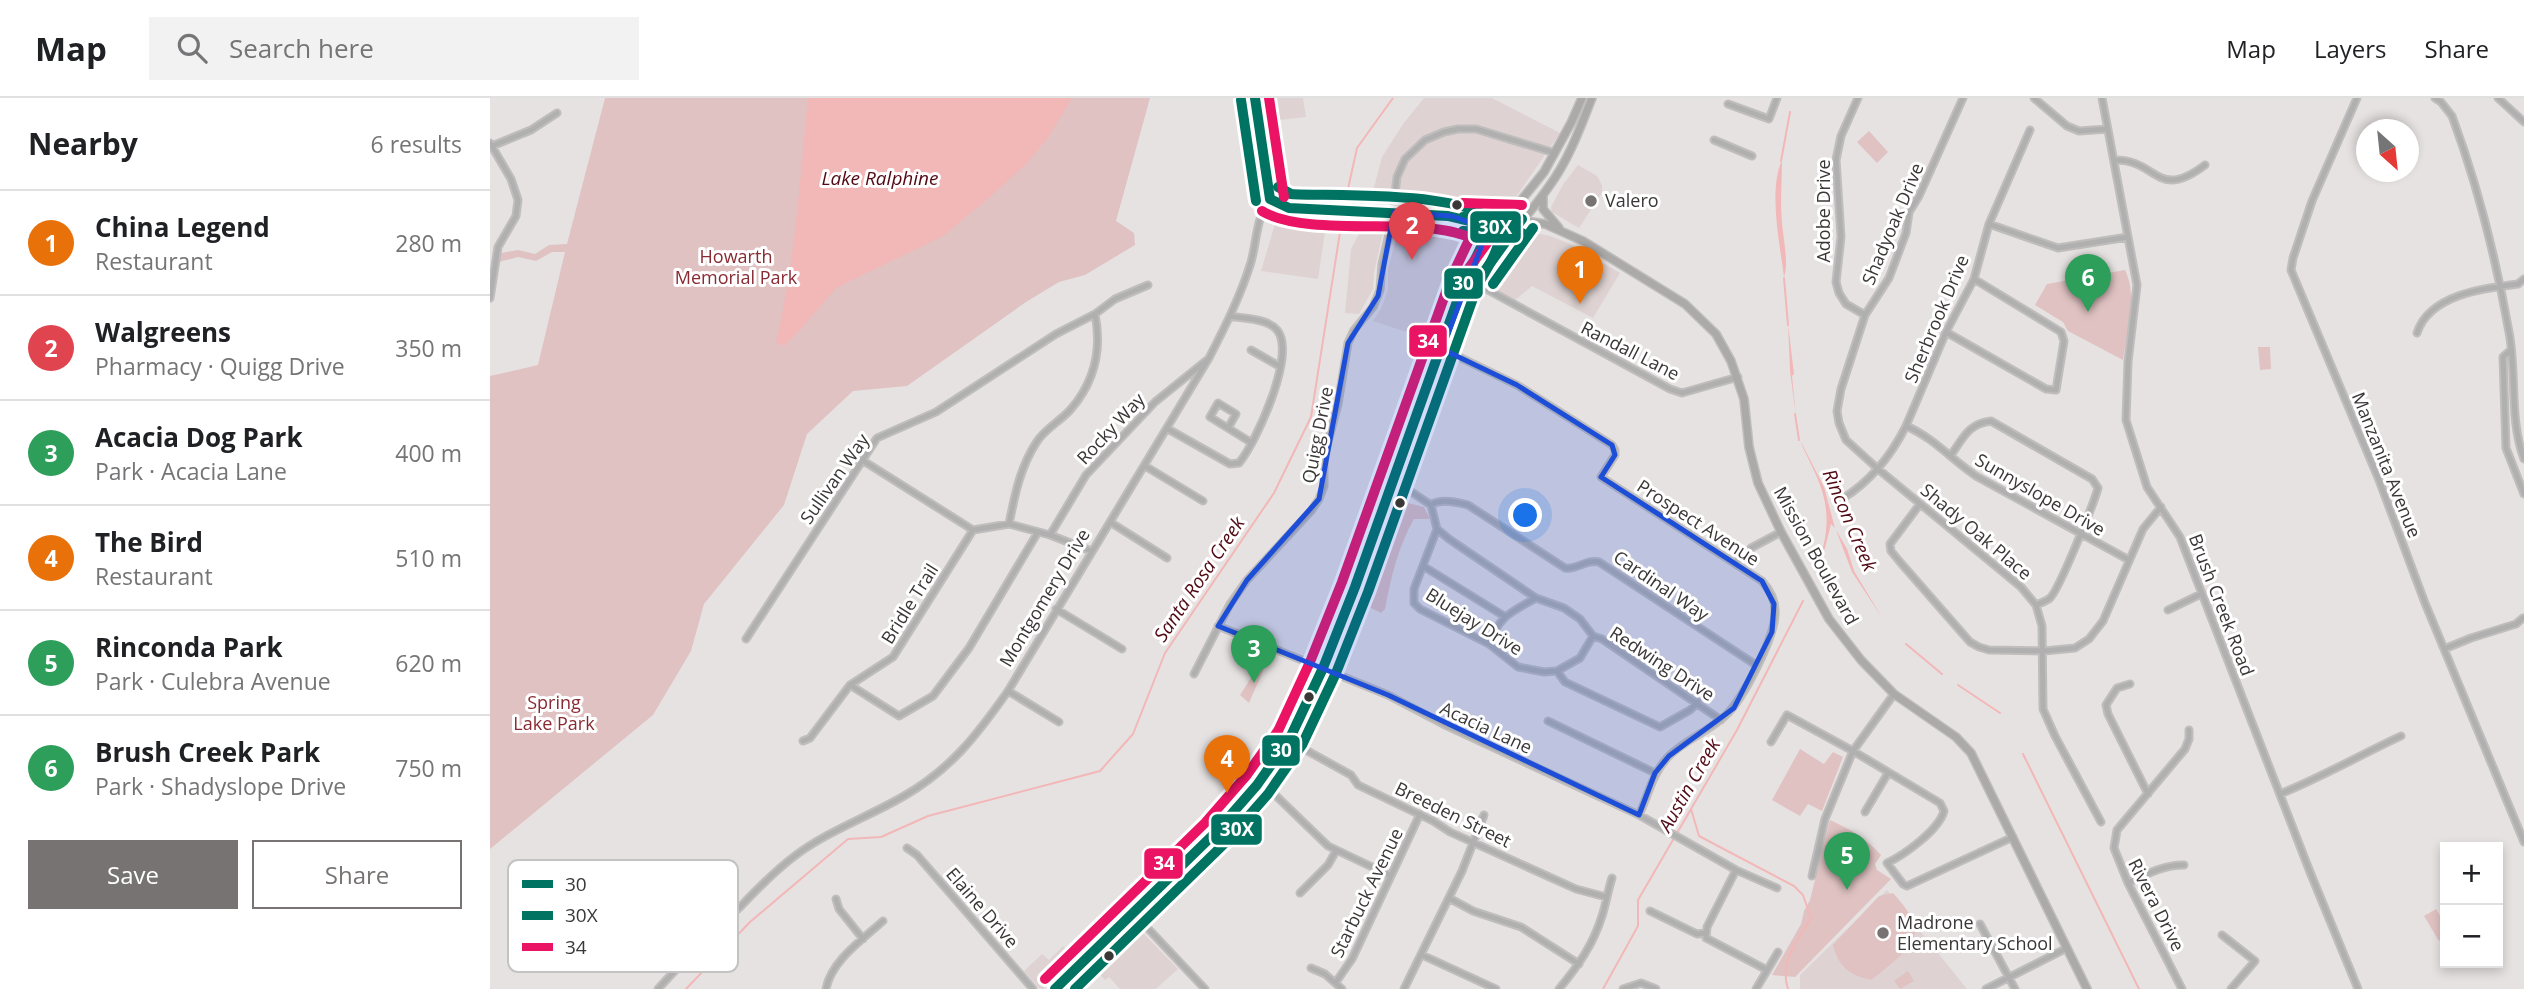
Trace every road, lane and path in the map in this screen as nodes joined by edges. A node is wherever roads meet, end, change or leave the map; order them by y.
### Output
1 (1255, 98) edge
2 (1582, 98) edge
3 (1592, 98) edge
4 (1777, 98) edge
5 (1858, 98) edge
6 (1963, 98) edge
7 (2034, 98) edge
8 (2102, 98) edge
9 (2357, 98) edge
10 (2435, 98) edge
11 (2498, 98) edge
12 (1728, 104) dead end
13 (557, 113) dead end
14 (2524, 122) edge
15 (2108, 129) junction
16 (2030, 130) dead end
17 (1714, 140) dead end
18 (491, 145) edge
19 (1555, 153) junction
20 (1752, 156) dead end
21 (2114, 160) junction
22 (2205, 165) dead end
23 (1544, 194) junction
24 (1270, 199) junction
25 (1394, 212) junction
26 (1452, 216) junction
27 (1507, 218) junction
28 (1522, 219) junction
29 (1989, 225) junction
30 (1562, 231) junction
31 (2128, 237) junction
32 (1480, 252) junction
33 (492, 274) edge
34 (1974, 279) junction
35 (2524, 279) edge
36 (1477, 284) junction
37 (1148, 285) dead end
38 (2499, 286) junction
39 (490, 298) edge
40 (1095, 314) junction
41 (1865, 315) junction
42 (1230, 316) junction
43 (1946, 332) junction
44 (2417, 333) dead end
45 (1251, 350) dead end
46 (2511, 350) junction
47 (1451, 353) junction
48 (1209, 358) junction
49 (1279, 366) junction
50 (1738, 377) junction
51 (1906, 426) junction
52 (1228, 428) junction
53 (1168, 429) junction
54 (1252, 443) junction
55 (1951, 455) junction
56 (2524, 459) edge
57 (862, 460) junction
58 (1145, 466) junction
59 (1878, 469) junction
60 (1391, 482) junction
61 (1401, 485) junction
62 (2524, 494) edge
63 (1842, 499) dead end
64 (1203, 501) dead end
65 (1920, 504) junction
66 (1432, 505) junction
67 (2161, 507) junction
68 (1110, 522) junction
69 (1009, 524) junction
70 (1437, 529) junction
71 (973, 530) junction
72 (1038, 532) junction
73 (1781, 532) junction
74 (2079, 534) junction
75 (1050, 535) junction
76 (1091, 551) junction
77 (1167, 558) dead end
78 (2129, 561) junction
79 (1734, 563) junction
80 (1423, 566) junction
81 (2201, 594) junction
82 (1536, 598) junction
83 (2036, 606) junction
84 (1056, 608) junction
85 (2168, 610) dead end
86 (1504, 616) junction
87 (2523, 618) edge
88 (1219, 626) junction
89 (1593, 636) junction
90 (746, 639) dead end
91 (1489, 644) junction
92 (1122, 649) dead end
93 (2444, 649) junction
94 (2045, 651) junction
95 (1756, 666) junction
96 (1327, 669) junction
97 (1557, 671) junction
98 (1194, 674) dead end
99 (2130, 684) dead end
100 (850, 685) junction
101 (1008, 691) junction
102 (1894, 694) junction
103 (1698, 702) junction
104 (1721, 720) junction
105 (1548, 721) dead end
106 (1059, 722) dead end
107 (2189, 730) dead end
108 (2401, 736) dead end
109 (803, 741) dead end
110 (1771, 742) dead end
111 (1295, 744) junction
112 (1853, 751) junction
113 (1655, 773) junction
114 (1888, 773) junction
115 (1268, 788) junction
116 (2148, 794) junction
117 (2280, 794) junction
118 (1865, 812) dead end
119 (1420, 814) junction
120 (1484, 815) dead end
121 (1639, 815) junction
122 (2101, 822) dead end
123 (2013, 837) junction
124 (1474, 841) junction
125 (2524, 842) edge
126 (907, 848) dead end
127 (1336, 851) junction
128 (2184, 865) dead end
129 (1736, 870) junction
130 (1391, 876) junction
131 (1812, 876) dead end
132 (1612, 878) dead end
133 (2128, 883) junction
134 (1777, 888) dead end
135 (1300, 893) dead end
136 (1606, 897) junction
137 (1449, 898) junction
138 (836, 899) dead end
139 (738, 909) edge
140 (1650, 911) dead end
141 (1137, 917) junction
142 (883, 921) dead end
143 (1980, 924) dead end
144 (1705, 933) junction
145 (2222, 935) dead end
146 (863, 939) junction
147 (2067, 948) junction
148 (1778, 952) dead end
149 (1422, 955) junction
150 (1579, 964) junction
151 (1311, 968) dead end
152 (1767, 970) junction
153 (675, 972) edge
154 (2008, 976) junction
155 (1336, 982) junction
156 (658, 989) edge
157 (825, 989) edge
158 (1033, 989) edge
159 (1055, 989) edge
160 (1067, 989) edge
161 (1205, 989) edge
162 (1342, 989) edge
163 (1404, 989) edge
164 (1496, 989) edge
165 (1559, 989) edge
166 (1623, 989) edge
167 (1656, 989) edge
168 (1756, 989) edge
169 (1986, 989) edge
170 (2015, 989) edge
171 (2087, 989) edge
172 (2182, 989) edge
173 (2231, 989) edge
174 (2358, 989) edge

1 - 24 main road, Montgomery Drive
2 - 19 main road
3 - 23 main road
4 - 12 street
5 - 41 street, Adobe Drive
6 - 41 street, Shadyoak Drive
7 - 15 street
8 - 15 street, Brush Creek Road
9 - 93 street, Manzanita Avenue
10 - 38 street
11 - 14 street
13 - 18 street
15 - 21 street, Brush Creek Road
16 - 29 street, Sherbrook Drive
17 - 20 street
18 - 33 street
19 - 25 street, Quigg Drive
19 - 27 main road
21 - 22 street
21 - 31 street, Brush Creek Road
23 - 28 main road
23 - 30 main road
24 - 25 main road, Mission Boulevard
24 - 42 street, Montgomery Drive
25 - 26 main road, Mission Boulevard
25 - 88 street, Quigg Drive
26 - 27 main road, Mission Boulevard
26 - 32 main road
27 - 28 main road, Mission Boulevard
27 - 32 main road
28 - 30 main road, Mission Boulevard
28 - 36 main road
29 - 31 street
29 - 34 street, Sherbrook Drive
30 - 50 main road, Mission Boulevard
31 - 67 street, Brush Creek Road
32 - 60 main road
33 - 39 street
34 - 43 street, Sherbrook Drive
34 - 43 street
35 - 38 street
36 - 47 main road
36 - 50 street, Randall Lane
37 - 40 street, Sullivan Way
38 - 44 street
38 - 46 street
40 - 57 street, Sullivan Way
40 - 69 street
41 - 59 street, Shadyoak Drive
42 - 48 street, Montgomery Drive
42 - 49 street
43 - 51 street, Sherbrook Drive
45 - 49 street
46 - 56 street
46 - 62 street
47 - 61 main road
47 - 79 street, Prospect Avenue
48 - 53 street, Montgomery Drive
48 - 75 street, Rocky Way
49 - 54 street
50 - 73 main road, Mission Boulevard
51 - 55 street, Sunnyslope Drive
51 - 59 street, Sherbrook Drive
52 - 52 street
52 - 54 street
53 - 54 street
53 - 58 street, Montgomery Drive
55 - 74 street, Sunnyslope Drive
55 - 74 street
57 - 71 street
57 - 90 street, Sullivan Way
58 - 64 street
58 - 68 street, Montgomery Drive
59 - 63 street, Sherbrook Drive
59 - 65 street, Shady Oak Place
60 - 61 main road
60 - 96 main road
61 - 66 street
61 - 96 main road
65 - 83 street, Shady Oak Place
65 - 94 street
66 - 70 street
66 - 95 street, Cardinal Way
67 - 78 street
67 - 81 street, Brush Creek Road
68 - 76 street, Montgomery Drive
68 - 77 street
69 - 71 street
69 - 72 street
70 - 80 street, Bluejay Drive
70 - 82 street, Redwing Drive
71 - 100 street, Bridle Trail
72 - 75 street
72 - 100 street
73 - 79 street
73 - 102 main road, Mission Boulevard
74 - 78 street, Sunnyslope Drive
74 - 83 street
75 - 76 street
76 - 84 street, Montgomery Drive
78 - 94 street
79 - 95 street, Prospect Avenue
80 - 86 street
80 - 91 street, Bluejay Drive
81 - 85 street
81 - 117 street, Brush Creek Road
82 - 86 street
82 - 89 street, Redwing Drive
83 - 94 street, Shady Oak Place
84 - 92 street
84 - 101 street, Montgomery Drive
86 - 91 street
87 - 93 street
88 - 96 street, Acacia Lane
88 - 98 street, Quigg Drive
89 - 97 street
89 - 103 street, Redwing Drive
91 - 97 street, Bluejay Drive
93 - 125 street, Manzanita Avenue
94 - 122 street, Shady Oak Place
95 - 104 street, Prospect Avenue
96 - 111 main road
96 - 121 street, Acacia Lane
96 - 141 main road
97 - 103 street
99 - 116 street
100 - 109 street, Bridle Trail
101 - 106 street
101 - 139 street, Montgomery Drive
102 - 112 street
102 - 123 main road, Mission Boulevard
103 - 104 street, Redwing Drive
104 - 113 street, Prospect Avenue
105 - 113 street
107 - 116 street, Rivera Drive
108 - 117 street
110 - 112 street
111 - 115 main road
111 - 119 street, Breeden Street
112 - 114 street
112 - 131 street
113 - 121 street, Prospect Avenue
114 - 118 street
114 - 123 street
115 - 127 street
115 - 141 main road
116 - 133 street, Rivera Drive
117 - 174 street, Brush Creek Road
119 - 124 street, Breeden Street
119 - 130 street, Starbuck Avenue
120 - 124 street
121 - 129 street, Acacia Lane
123 - 147 main road, Mission Boulevard
124 - 136 street, Breeden Street
124 - 137 street
126 - 158 street, Elaine Drive
127 - 130 street
127 - 135 street
128 - 133 street
129 - 134 street, Acacia Lane
129 - 144 street
130 - 155 street, Starbuck Avenue
132 - 136 street
133 - 172 street, Rivera Drive
136 - 150 street
137 - 149 street
137 - 150 street
138 - 146 street
140 - 144 street
141 - 159 main road
141 - 160 main road
141 - 161 street
142 - 146 street
143 - 154 street
144 - 152 street
145 - 173 street
146 - 157 street
147 - 154 street
147 - 171 main road, Mission Boulevard
148 - 152 street
149 - 163 street
149 - 164 street
150 - 165 street
151 - 155 street
152 - 168 street
153 - 156 street, Montgomery Drive
154 - 169 street
154 - 170 street
155 - 162 street
166 - 167 street

